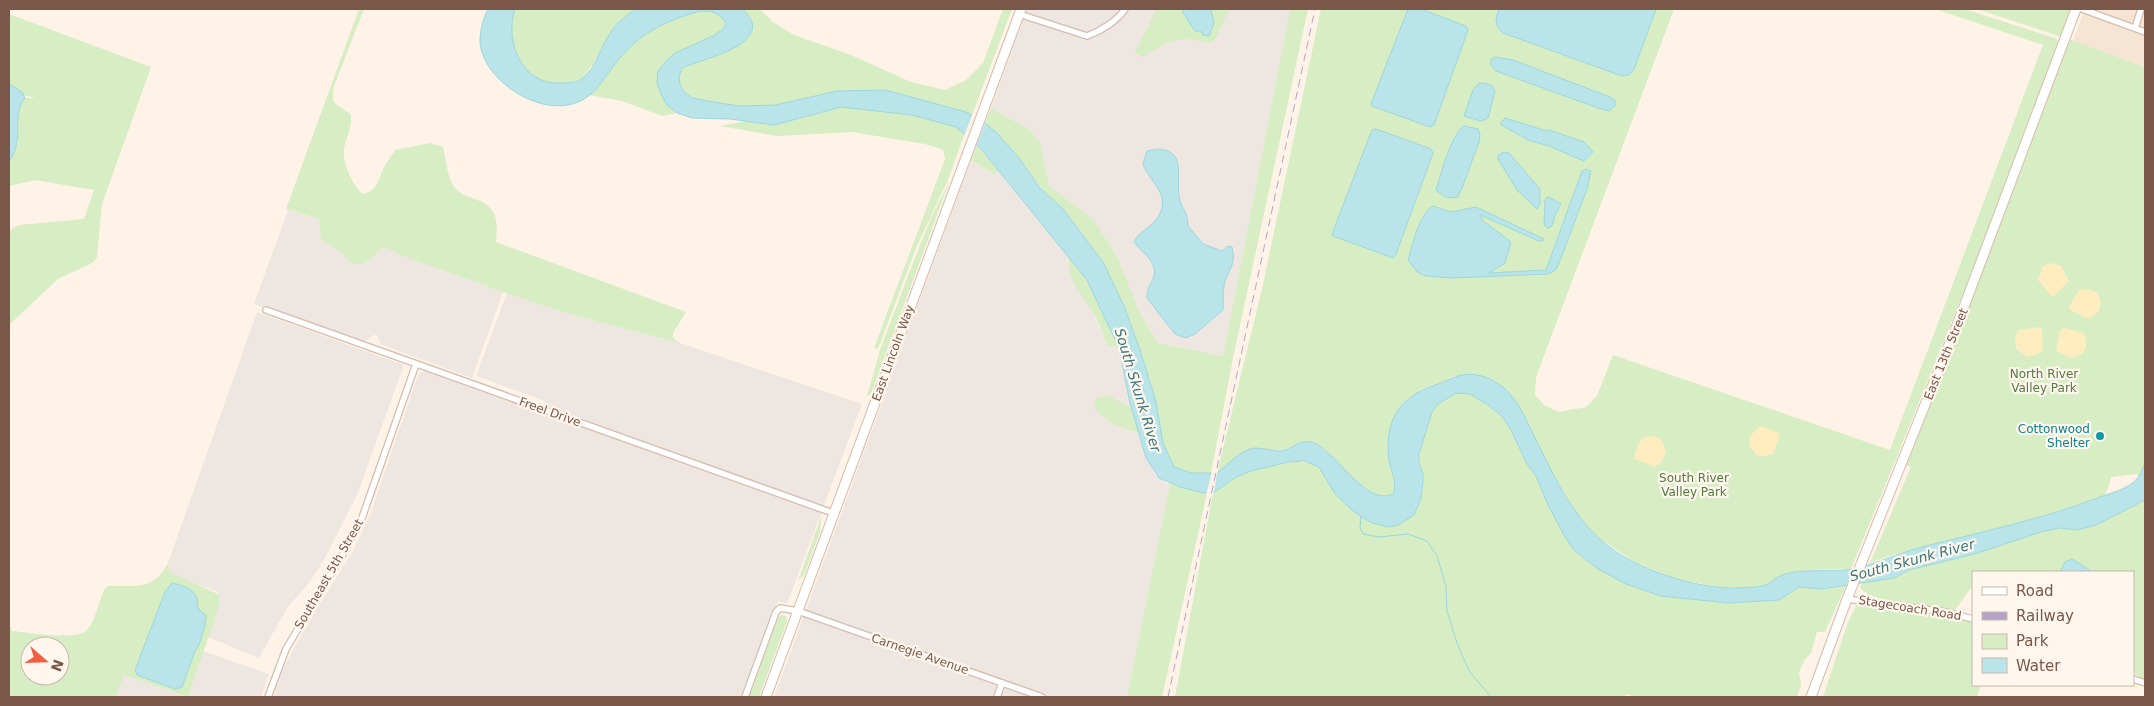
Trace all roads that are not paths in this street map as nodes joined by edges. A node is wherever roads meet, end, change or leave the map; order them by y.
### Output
1 (1125, 9) edge
2 (2076, 9) edge
3 (2082, 9) edge
4 (2141, 9) edge
5 (1020, 11) edge
6 (2134, 28) junction
7 (2145, 32) edge
8 (266, 310) dead end
9 (416, 364) junction
10 (833, 513) junction
11 (1847, 599) junction
12 (798, 611) junction
13 (1972, 619) edge
14 (1002, 683) junction
15 (268, 697) edge
16 (745, 697) edge
17 (766, 697) edge
18 (997, 697) edge
19 (1042, 697) edge
20 (1811, 697) edge

1 - 5 street
2 - 11 main road, East 13th Street
3 - 6 street
4 - 6 street
5 - 10 main road, East Lincoln Way
6 - 7 street
8 - 9 street, Freel Drive
9 - 10 street, Freel Drive
9 - 15 street, Southeast 5th Street
10 - 12 main road, East Lincoln Way
11 - 13 street, Stagecoach Road
11 - 20 main road, East 13th Street
12 - 14 street, Carnegie Avenue
12 - 16 street
12 - 17 main road, East Lincoln Way
14 - 18 street
14 - 19 street, Carnegie Avenue

